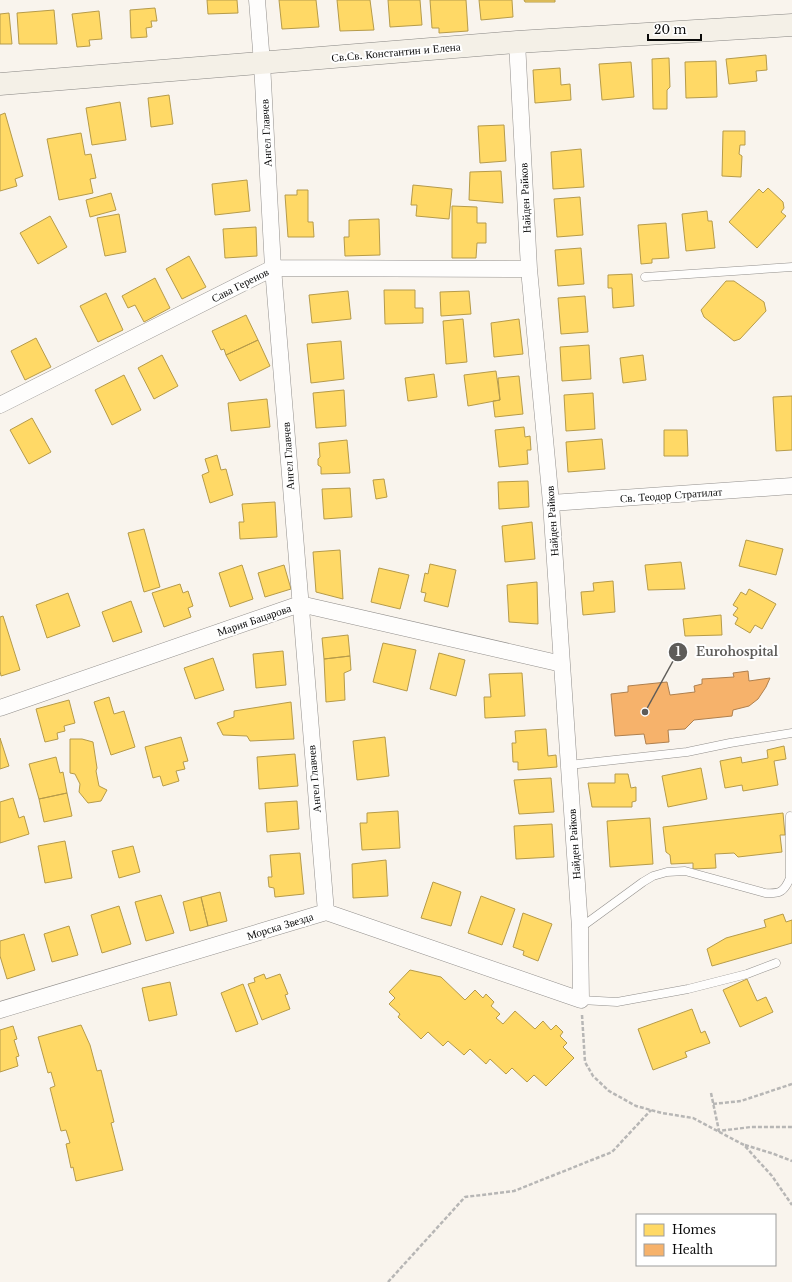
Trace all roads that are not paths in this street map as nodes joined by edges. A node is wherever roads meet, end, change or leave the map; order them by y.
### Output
1 (256, 0) edge
2 (792, 25) edge
3 (517, 42) junction
4 (262, 63) junction
5 (0, 84) edge
6 (792, 267) edge
7 (273, 268) junction
8 (529, 269) junction
9 (645, 277) dead end
10 (0, 405) edge
11 (792, 486) edge
12 (551, 503) junction
13 (300, 604) junction
14 (562, 664) junction
15 (0, 708) edge
16 (792, 733) edge
17 (569, 765) junction
18 (790, 816) dead end
19 (326, 912) junction
20 (580, 928) junction
21 (776, 963) dead end
22 (581, 1000) junction
23 (0, 1010) edge

1 - 4 street, Ангел Главчев
2 - 3 street, Св.Св. Константин и Елена
3 - 4 street, Св.Св. Константин и Елена
3 - 8 street, Найден Райков
4 - 5 street, Св.Св. Константин и Елена
4 - 7 street, Ангел Главчев
6 - 9 lane
7 - 8 street, Сава Геренов
7 - 10 street, Сава Геренов
7 - 13 street, Ангел Главчев
8 - 12 street, Найден Райков
11 - 12 street, Св. Теодор Стратилат
12 - 14 street, Найден Райков
13 - 14 street, Мария Бацарова
13 - 15 street, Мария Бацарова
13 - 19 street, Ангел Главчев
14 - 17 street, Найден Райков
16 - 17 lane
17 - 20 street, Найден Райков
18 - 20 lane
19 - 22 street, Морска Звезда
19 - 23 street, Морска Звезда
20 - 22 street, Найден Райков
21 - 22 lane

